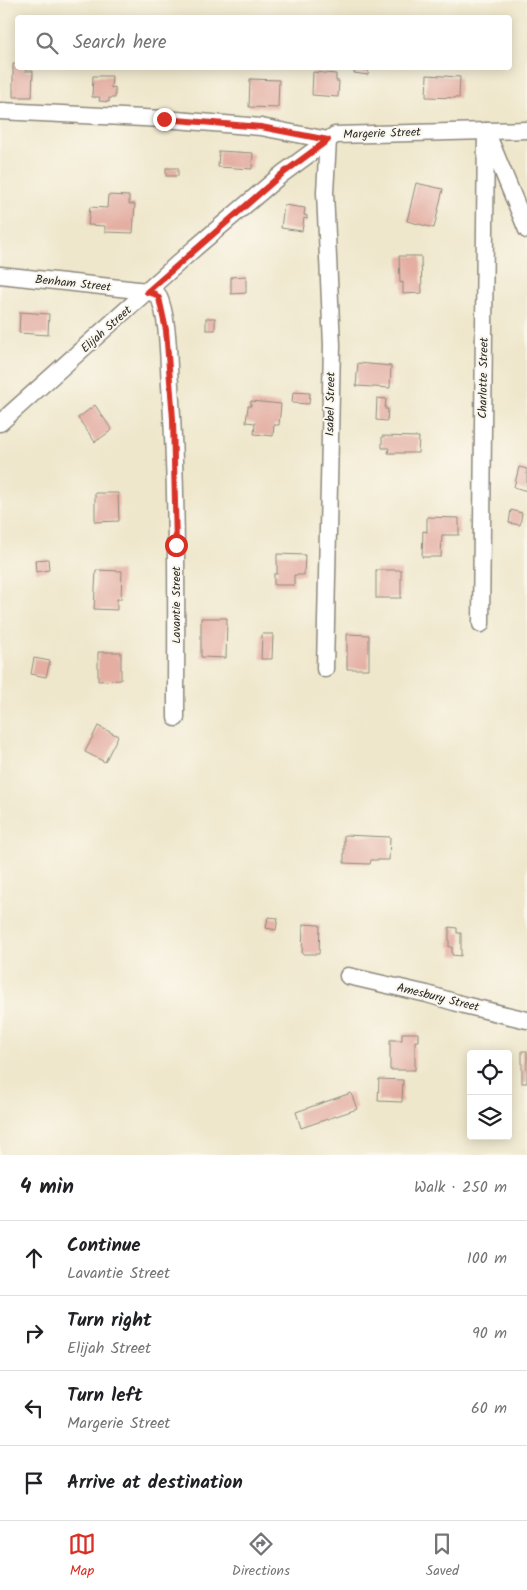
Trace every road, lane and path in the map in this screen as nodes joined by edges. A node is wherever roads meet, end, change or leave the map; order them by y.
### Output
1 (0, 111) edge
2 (527, 130) edge
3 (486, 131) junction
4 (328, 140) junction
5 (527, 230) edge
6 (0, 275) edge
7 (147, 292) junction
8 (0, 423) edge
9 (481, 624) dead end
10 (324, 669) dead end
11 (176, 718) dead end
12 (348, 976) dead end
13 (527, 1020) edge

1 - 4 street, Margerie Street
2 - 3 street, Margerie Street
3 - 4 street, Margerie Street
3 - 5 street
3 - 9 street, Charlotte Street
4 - 7 street, Elijah Street
4 - 10 street, Isabel Street
6 - 7 street, Benham Street
7 - 8 street, Elijah Street
7 - 11 street, Lavantie Street
12 - 13 street, Amesbury Street

